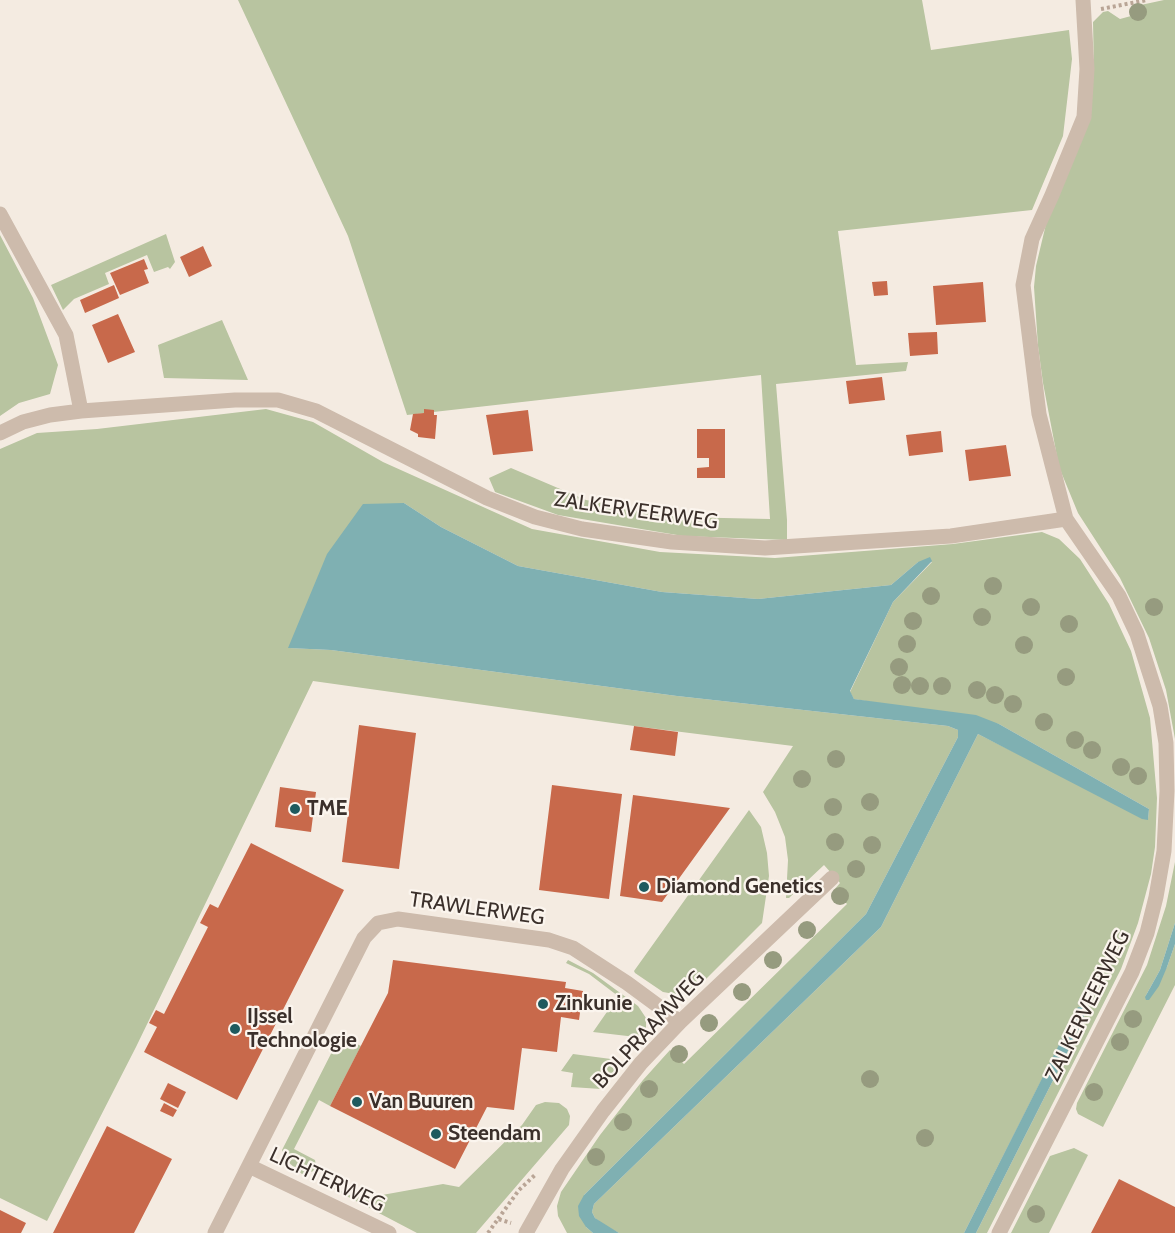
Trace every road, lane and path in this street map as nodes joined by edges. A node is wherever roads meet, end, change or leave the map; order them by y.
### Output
1 (1147, 0) edge
2 (1084, 6) edge
3 (0, 214) edge
4 (81, 411) junction
5 (0, 433) edge
6 (1066, 519) junction
7 (832, 878) dead end
8 (680, 1022) junction
9 (249, 1166) junction
10 (532, 1231) edge
11 (215, 1233) edge
12 (389, 1233) edge
13 (488, 1233) edge
14 (999, 1233) edge

1 - 2 path
2 - 6 street, ZALKERVEERWEG
3 - 4 street
4 - 5 street, ZALKERVEERWEG
4 - 6 street, ZALKERVEERWEG
6 - 14 street, ZALKERVEERWEG
7 - 8 street, BOLPRAAMWEG
8 - 9 street, TRAWLERWEG
8 - 10 street, BOLPRAAMWEG
9 - 11 street, LICHTERWEG
9 - 12 street, LICHTERWEG
10 - 13 path

